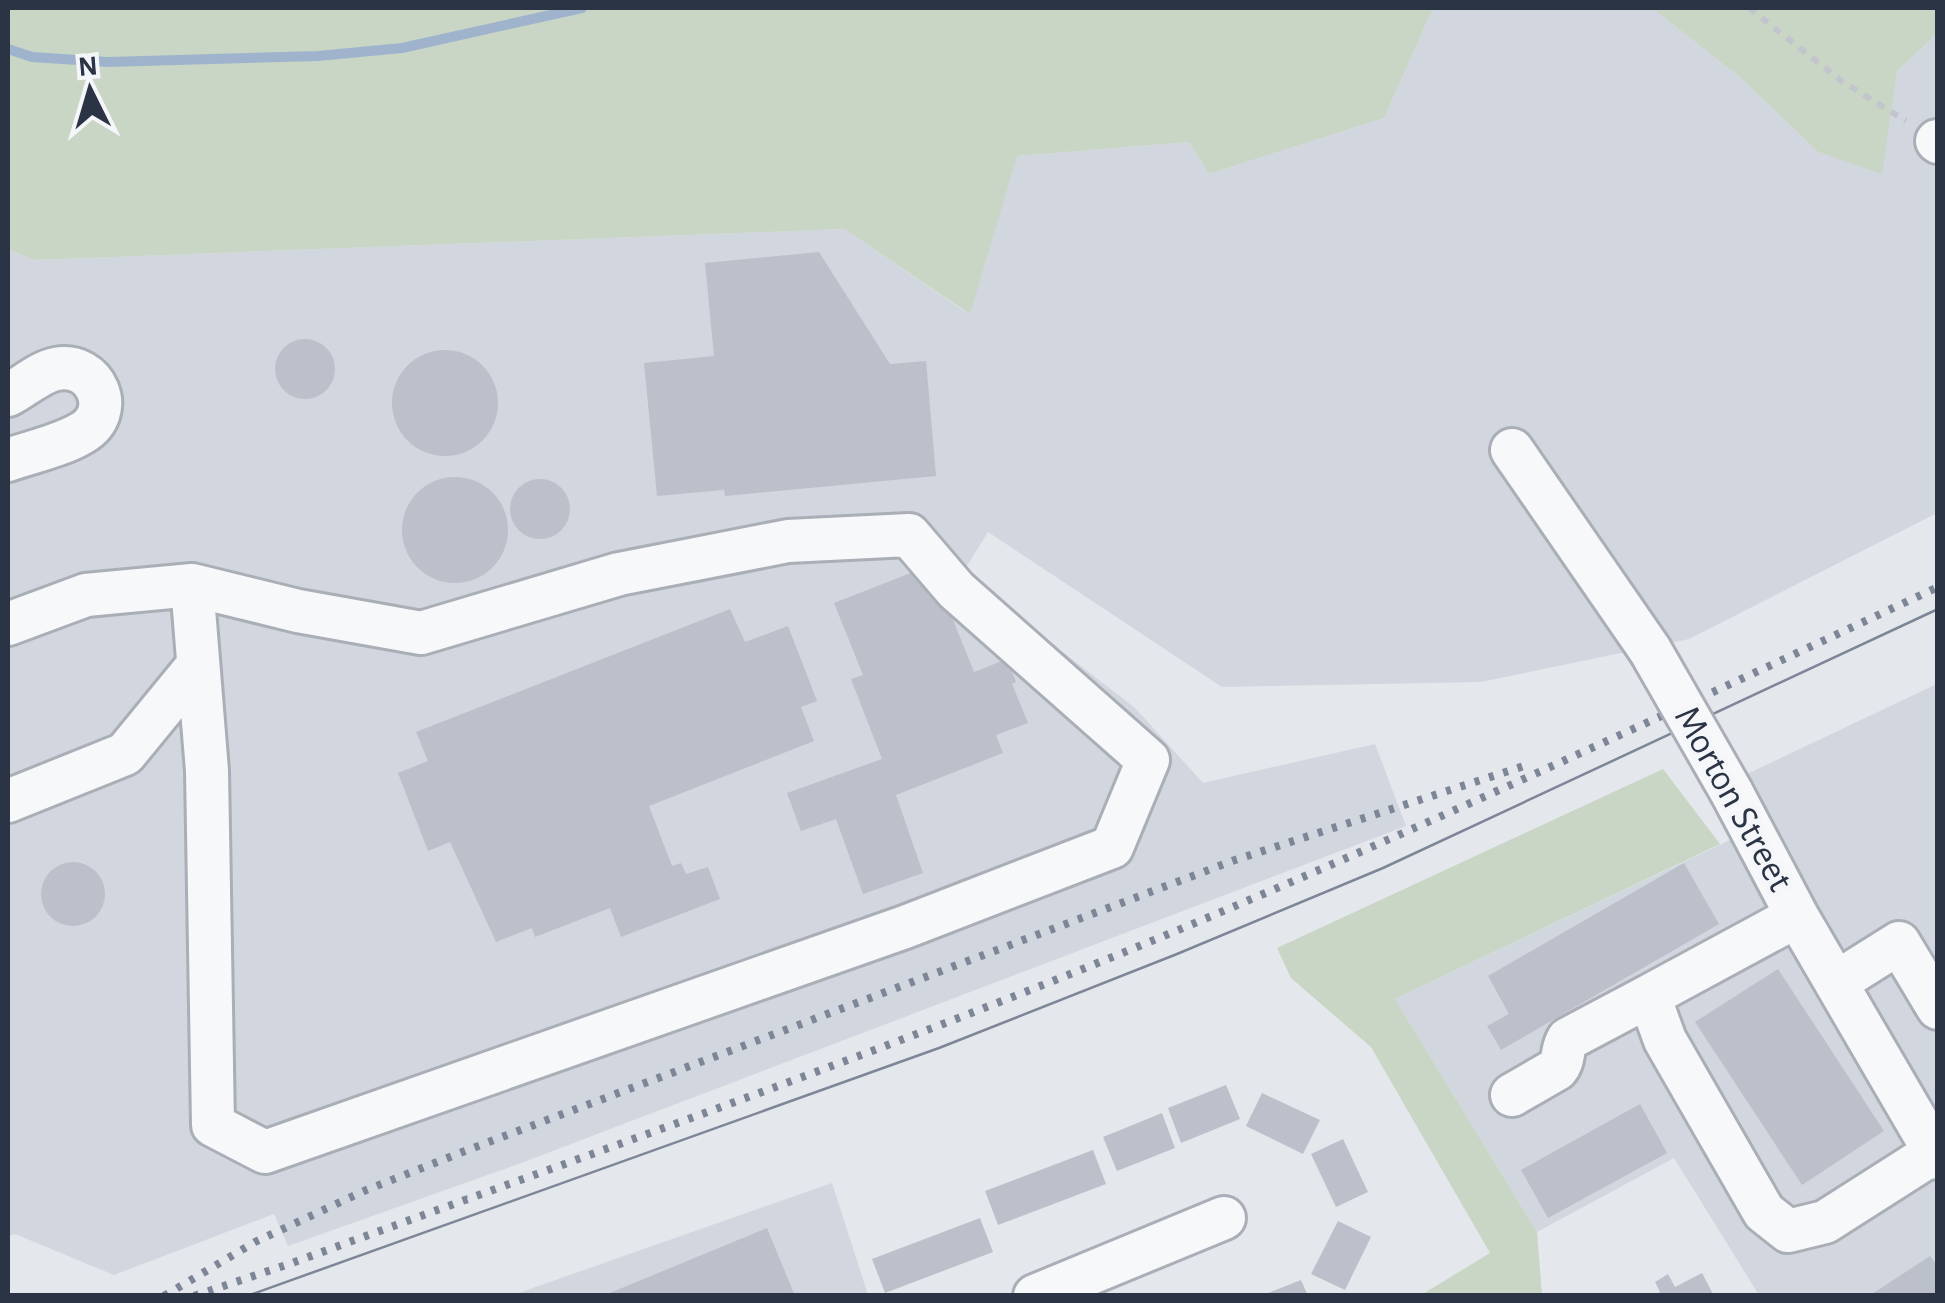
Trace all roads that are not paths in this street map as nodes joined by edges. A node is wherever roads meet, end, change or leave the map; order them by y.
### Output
1 (8, 396) edge
2 (1512, 450) dead end
3 (8, 460) edge
4 (192, 585) junction
5 (8, 624) edge
6 (198, 665) junction
7 (8, 800) edge
8 (1796, 916) junction
9 (1837, 982) junction
10 (1649, 996) junction
11 (1938, 1008) edge
12 (1512, 1094) dead end
13 (1936, 1154) edge
14 (1224, 1218) dead end
15 (1035, 1296) edge

1 - 3 street
2 - 8 street, Morton Street, bridge
4 - 5 street
4 - 6 street
4 - 6 street
6 - 7 street
8 - 9 street, Morton Street
8 - 10 street
9 - 11 street
9 - 13 street, Morton Street
10 - 12 street
10 - 13 street
14 - 15 street

